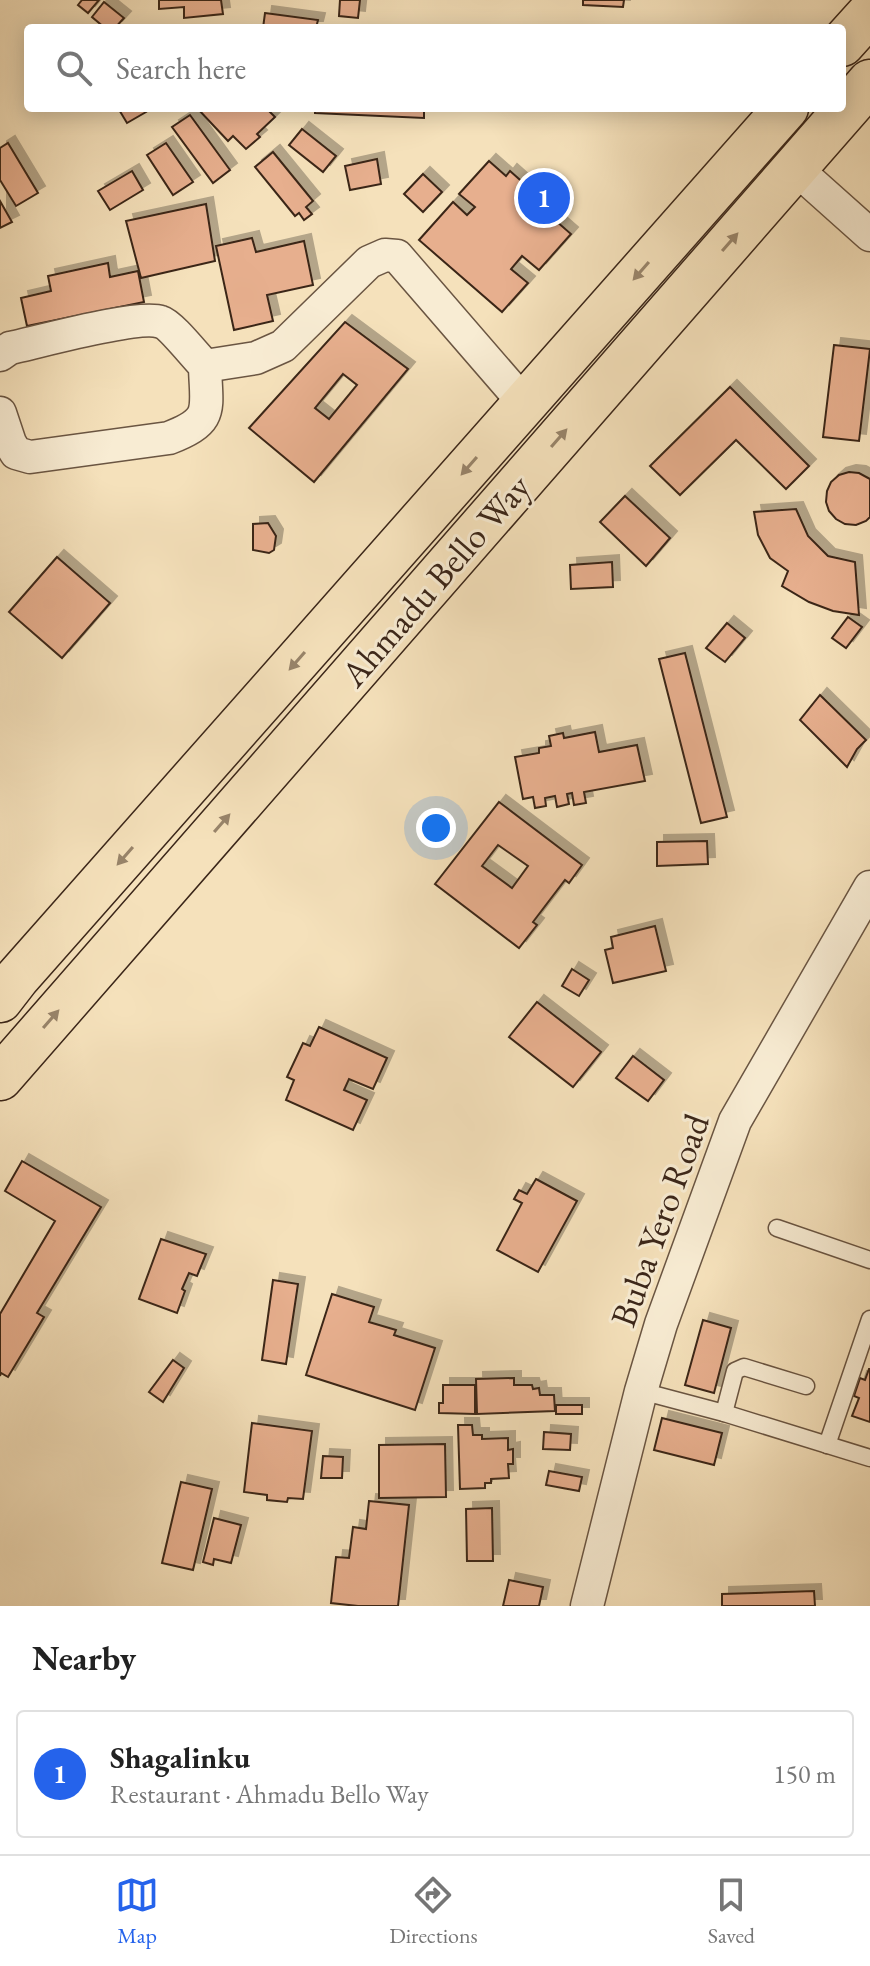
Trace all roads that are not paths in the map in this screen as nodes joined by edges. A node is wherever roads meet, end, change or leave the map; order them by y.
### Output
1 (870, 13) edge
2 (846, 40) edge
3 (870, 82) edge
4 (846, 110) edge
5 (782, 112) edge
6 (844, 112) edge
7 (795, 168) junction
8 (870, 235) edge
9 (0, 355) edge
10 (205, 366) junction
11 (525, 404) junction
12 (0, 413) edge
13 (870, 887) edge
14 (0, 1000) edge
15 (0, 1078) edge
16 (777, 1228) dead end
17 (870, 1260) edge
18 (870, 1319) edge
19 (806, 1386) dead end
20 (641, 1391) junction
21 (724, 1413) junction
22 (827, 1445) junction
23 (870, 1458) edge
24 (587, 1606) edge

1 - 2 main road
3 - 4 main road, Ahmadu Bello Way
5 -> 11 main road, Ahmadu Bello Way
6 - 7 main road, Ahmadu Bello Way
7 - 8 street
15 -> 7 main road, Ahmadu Bello Way
9 - 10 street
10 - 11 street
10 - 12 street
11 -> 14 main road, Ahmadu Bello Way
13 - 20 street, Buba Yero Road
16 - 17 lane
18 - 22 lane
19 - 21 lane
20 - 21 lane
20 - 24 street, Buba Yero Road
21 - 22 lane
22 - 23 lane

